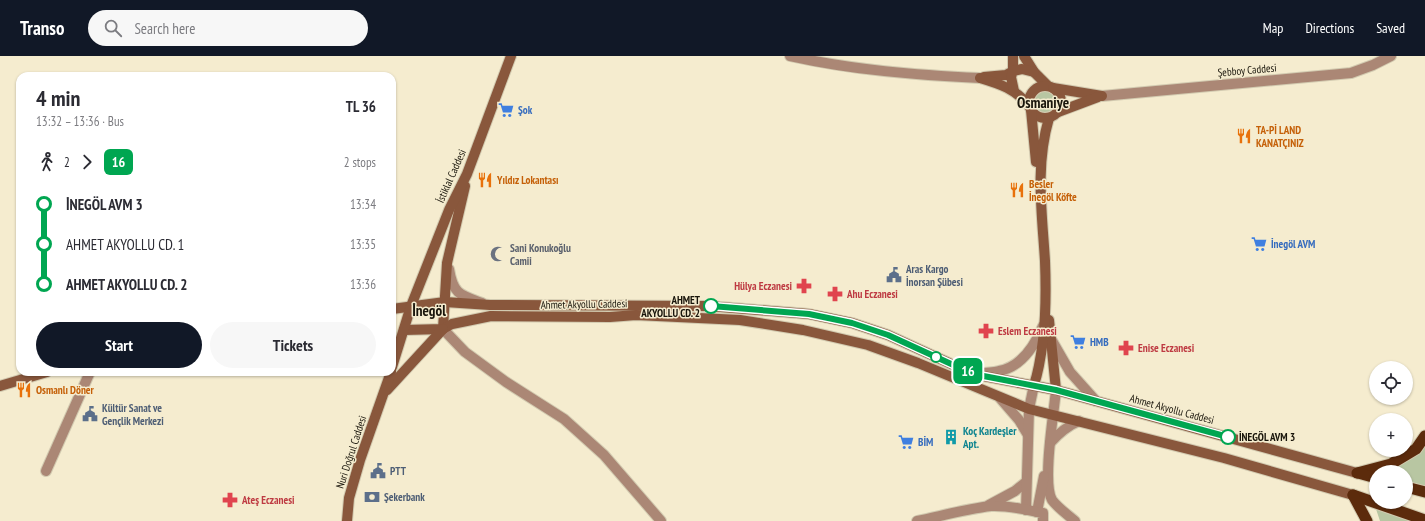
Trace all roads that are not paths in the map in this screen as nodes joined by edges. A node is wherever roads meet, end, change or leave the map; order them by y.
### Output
1 (510, 56) edge
2 (790, 56) edge
3 (1013, 56) edge
4 (1024, 56) edge
5 (1391, 56) edge
6 (1013, 71) junction
7 (1034, 72) junction
8 (980, 78) junction
9 (1050, 87) junction
10 (1014, 91) junction
11 (1102, 96) junction
12 (1030, 108) junction
13 (1053, 115) junction
14 (467, 174) junction
15 (1040, 180) junction
16 (448, 263) junction
17 (1045, 278) junction
18 (445, 302) junction
19 (490, 305) junction
20 (411, 306) junction
21 (396, 308) edge
22 (1045, 323) junction
23 (443, 329) junction
24 (404, 330) junction
25 (1051, 339) junction
26 (396, 355) edge
27 (973, 374) junction
28 (34, 376) edge
29 (88, 376) edge
30 (389, 376) edge
31 (1034, 385) junction
32 (0, 386) edge
33 (1056, 390) junction
34 (384, 393) junction
35 (1000, 398) junction
36 (1096, 401) junction
37 (1029, 409) junction
38 (1054, 415) junction
39 (1079, 421) junction
40 (1028, 436) junction
41 (1425, 436) edge
42 (1050, 443) junction
43 (46, 471) dead end
44 (1357, 473) junction
45 (1369, 476) edge
46 (1026, 482) junction
47 (1413, 489) edge
48 (1425, 492) edge
49 (1353, 495) junction
50 (981, 508) junction
51 (1026, 510) junction
52 (1037, 512) junction
53 (1425, 520) edge
54 (347, 521) edge
55 (661, 521) edge
56 (917, 521) edge
57 (1043, 521) edge
58 (1075, 521) edge
59 (1367, 521) edge

1 - 14 main road, İstiklal Caddesi
2 - 8 street
3 - 6 main road
4 - 7 main road
5 - 11 street, Şebboy Caddesi
6 - 7 main road
6 - 8 main road
6 - 10 main road
7 - 9 main road
8 - 10 main road
9 - 11 main road
9 - 12 main road
9 - 13 main road
10 - 12 main road
11 - 13 main road
12 - 13 main road
12 - 15 main road
13 - 15 main road
14 - 16 main road
14 - 20 main road, İstiklal Caddesi
15 - 17 main road
16 - 18 main road
16 - 19 street
17 - 22 main road
17 - 25 main road
18 - 19 main road, Ahmet Akyollu Caddesi
18 - 20 main road, Ahmet Akyollu Caddesi
18 - 23 main road
19 - 27 main road, Ahmet Akyollu Caddesi
20 - 21 main road, Ahmet Akyollu Caddesi
20 - 24 main road, İstiklal Caddesi
22 - 27 street
22 - 31 main road
23 - 24 main road
23 - 34 main road, Nuri Doğrul Caddesi
23 - 35 main road, Ahmet Akyollu Caddesi
23 - 55 street
24 - 26 main road
25 - 33 main road
25 - 36 street
27 - 31 main road, Ahmet Akyollu Caddesi
28 - 32 main road
29 - 43 street
30 - 34 main road, Nuri Doğrul Caddesi
31 - 33 main road, Ahmet Akyollu Caddesi
31 - 37 street
33 - 36 main road, Ahmet Akyollu Caddesi
33 - 38 street
34 - 54 main road, Nuri Doğrul Caddesi
35 - 37 main road, Ahmet Akyollu Caddesi
35 - 40 street
36 - 44 main road, Ahmet Akyollu Caddesi
37 - 38 main road, Ahmet Akyollu Caddesi
37 - 40 street
38 - 39 main road, Ahmet Akyollu Caddesi
38 - 42 street
39 - 42 street
39 - 49 main road, Ahmet Akyollu Caddesi
40 - 46 street
41 - 44 highway
42 - 52 street
42 - 58 street
44 - 45 highway
46 - 50 street
46 - 51 street
47 - 48 highway
49 - 53 highway
49 - 59 highway
50 - 51 street
50 - 56 street
51 - 52 street
52 - 57 street

